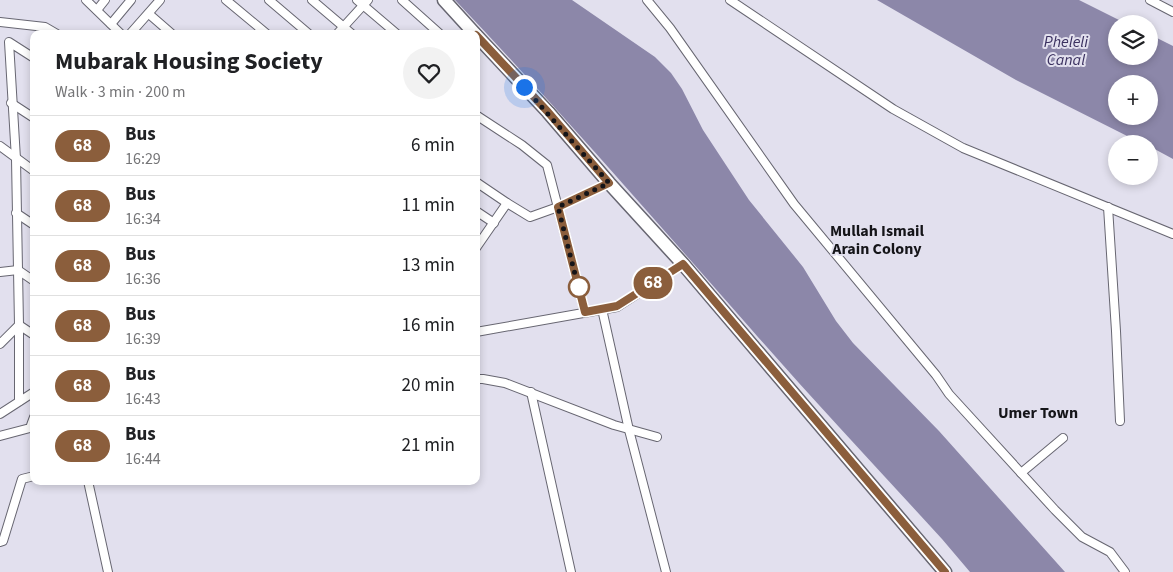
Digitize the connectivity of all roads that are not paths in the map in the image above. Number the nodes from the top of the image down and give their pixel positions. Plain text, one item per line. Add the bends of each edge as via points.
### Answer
1 (86, 0) edge
2 (105, 0) edge
3 (131, 0) edge
4 (160, 0) edge
5 (226, 0) edge
6 (269, 0) edge
7 (312, 0) edge
8 (402, 0) edge
9 (444, 0) edge
10 (647, 0) edge
11 (730, 0) edge
12 (1150, 0) edge
13 (363, 2) edge
14 (97, 10) junction
15 (1173, 12) edge
16 (149, 14) junction
17 (0, 22) edge
18 (111, 24) junction
19 (343, 27) junction
20 (50, 30) edge
21 (117, 30) edge
22 (134, 30) edge
23 (167, 30) edge
24 (262, 30) edge
25 (304, 30) edge
26 (340, 30) edge
27 (347, 30) edge
28 (393, 30) edge
29 (436, 30) edge
30 (472, 30) edge
31 (480, 38) edge
32 (30, 55) edge
33 (11, 102) junction
34 (30, 115) edge
35 (480, 118) edge
36 (0, 146) edge
37 (16, 159) junction
38 (30, 168) edge
39 (609, 183) junction
40 (480, 185) edge
41 (507, 203) junction
42 (558, 207) junction
43 (1108, 207) junction
44 (16, 213) junction
45 (480, 214) edge
46 (30, 222) edge
47 (494, 223) junction
48 (1173, 234) edge
49 (480, 238) edge
50 (683, 264) junction
51 (18, 270) junction
52 (0, 272) edge
53 (30, 278) edge
54 (602, 309) junction
55 (585, 312) junction
56 (19, 325) junction
57 (480, 331) edge
58 (30, 332) edge
59 (0, 344) edge
60 (480, 378) edge
61 (531, 392) junction
62 (30, 395) edge
63 (19, 402) junction
64 (0, 414) edge
65 (1120, 421) dead end
66 (30, 428) edge
67 (629, 430) junction
68 (0, 436) edge
69 (657, 437) dead end
70 (1063, 438) dead end
71 (1021, 474) junction
72 (30, 477) edge
73 (89, 485) edge
74 (0, 542) edge
75 (108, 572) edge
76 (571, 572) edge
77 (666, 572) edge
78 (945, 572) edge
79 (1126, 572) edge

1 - 14 street
2 - 14 street
3 - 18 street
4 - 16 street
5 - 24 street
6 - 25 street
7 - 19 street
8 - 29 street
9 - 30 main road
10 - 71 street via 794,204 949,394
11 - 43 street via 893,109 954,143
12 - 15 street
13 - 19 street
13 - 28 street
14 - 18 street
16 - 22 street
16 - 23 street
17 - 20 street
18 - 21 street
19 - 26 street
19 - 27 street
31 - 39 main road
32 - 33 street via 9,42
33 - 34 street
33 - 37 street
35 - 42 street via 547,165
36 - 37 street
37 - 38 street
37 - 44 street
39 - 42 street
39 - 50 main road
40 - 41 street
41 - 42 street via 530,217
41 - 47 street
42 - 55 street
43 - 48 street
43 - 65 street
44 - 46 street
44 - 51 street
45 - 47 street
47 - 49 street
50 - 54 street via 617,306
50 - 78 main road
51 - 52 street
51 - 53 street
51 - 56 street
54 - 55 street
54 - 67 street
55 - 57 street
56 - 58 street
56 - 59 street
56 - 63 street
60 - 61 street
61 - 67 street
61 - 76 street
62 - 63 street
63 - 64 street
66 - 68 street
67 - 69 street
67 - 77 street
70 - 71 street
71 - 79 street via 1082,537 1110,552
72 - 74 street via 22,479 3,541
73 - 75 street

